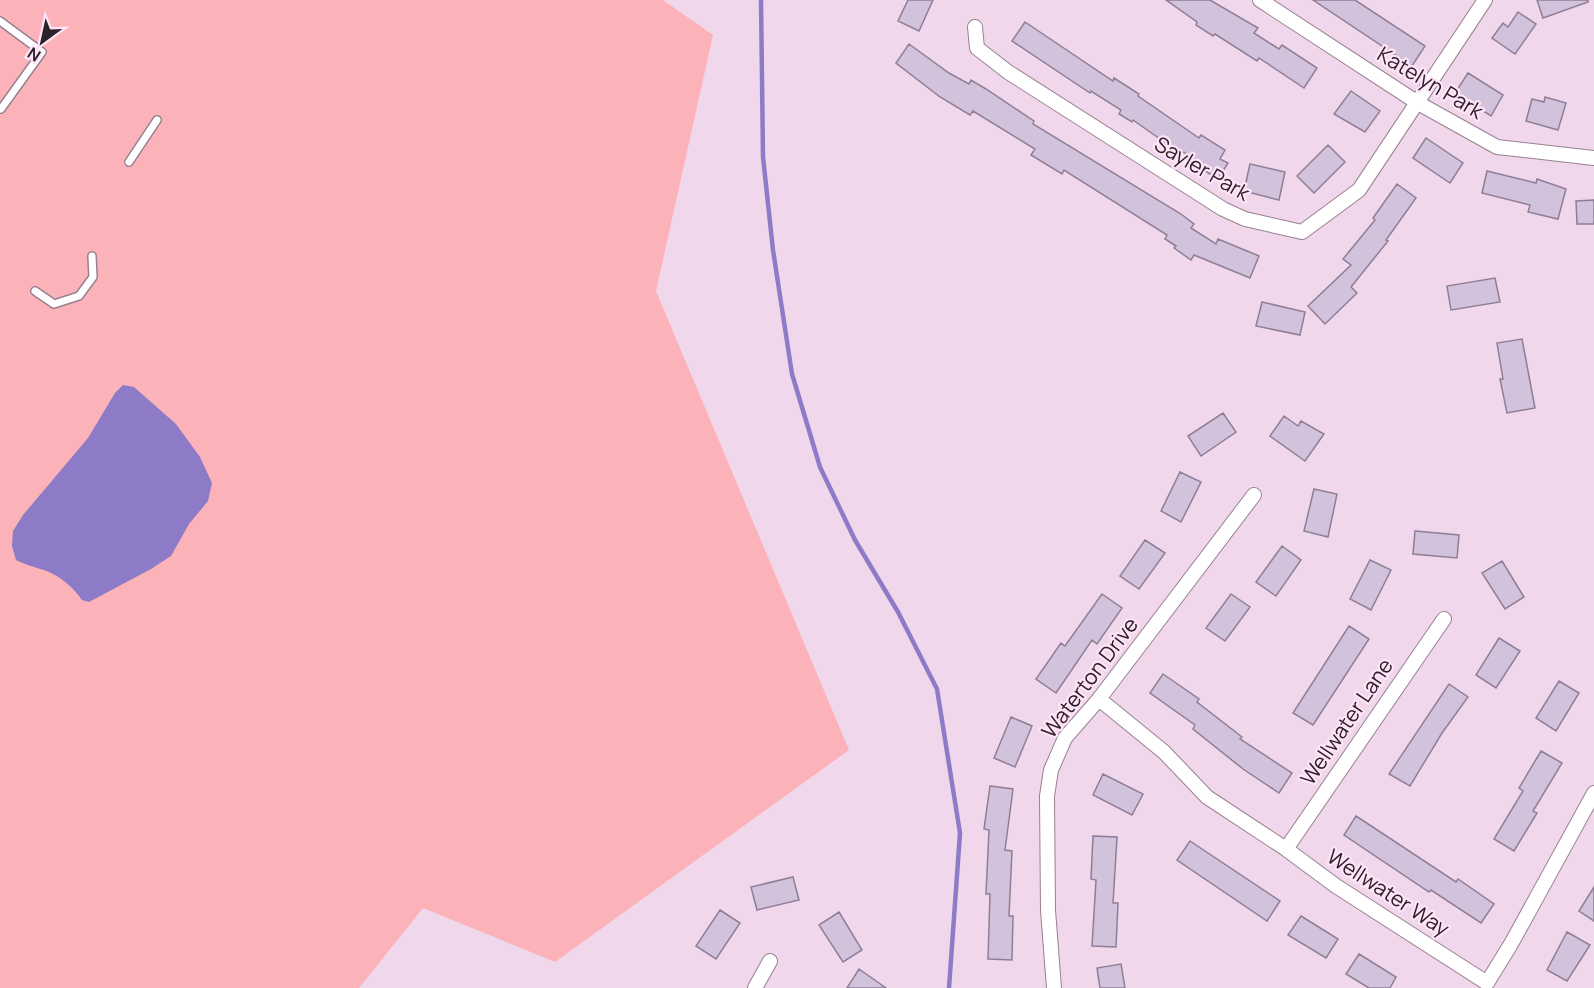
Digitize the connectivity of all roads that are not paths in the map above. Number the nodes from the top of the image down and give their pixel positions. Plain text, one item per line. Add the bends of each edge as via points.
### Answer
1 (1260, 0) edge
2 (1485, 0) edge
3 (0, 21) edge
4 (975, 27) dead end
5 (1418, 103) junction
6 (1, 109) edge
7 (157, 120) dead end
8 (1594, 158) edge
9 (129, 162) dead end
10 (92, 256) dead end
11 (35, 291) dead end
12 (1254, 495) dead end
13 (1444, 619) dead end
14 (1099, 699) junction
15 (1594, 793) edge
16 (1286, 849) junction
17 (770, 962) dead end
18 (755, 988) edge
19 (1054, 988) edge

1 - 5 street, Katelyn Park
2 - 5 street, Sayler Park
3 - 6 lane via 42,52
4 - 5 street, Sayler Park via 977,48 1008,72 1192,190 1245,219 1302,232 1359,190
5 - 8 street, Katelyn Park via 1497,147
7 - 9 lane
10 - 11 lane via 93,277 79,296 54,304
12 - 14 street, Waterton Drive
13 - 16 street, Wellwater Lane
14 - 16 street, Wellwater Way via 1164,752 1207,797
14 - 19 street, Waterton Drive via 1065,738 1048,787 1048,910
15 - 16 street, Wellwater Way via 1487,983 1336,886
17 - 18 street

